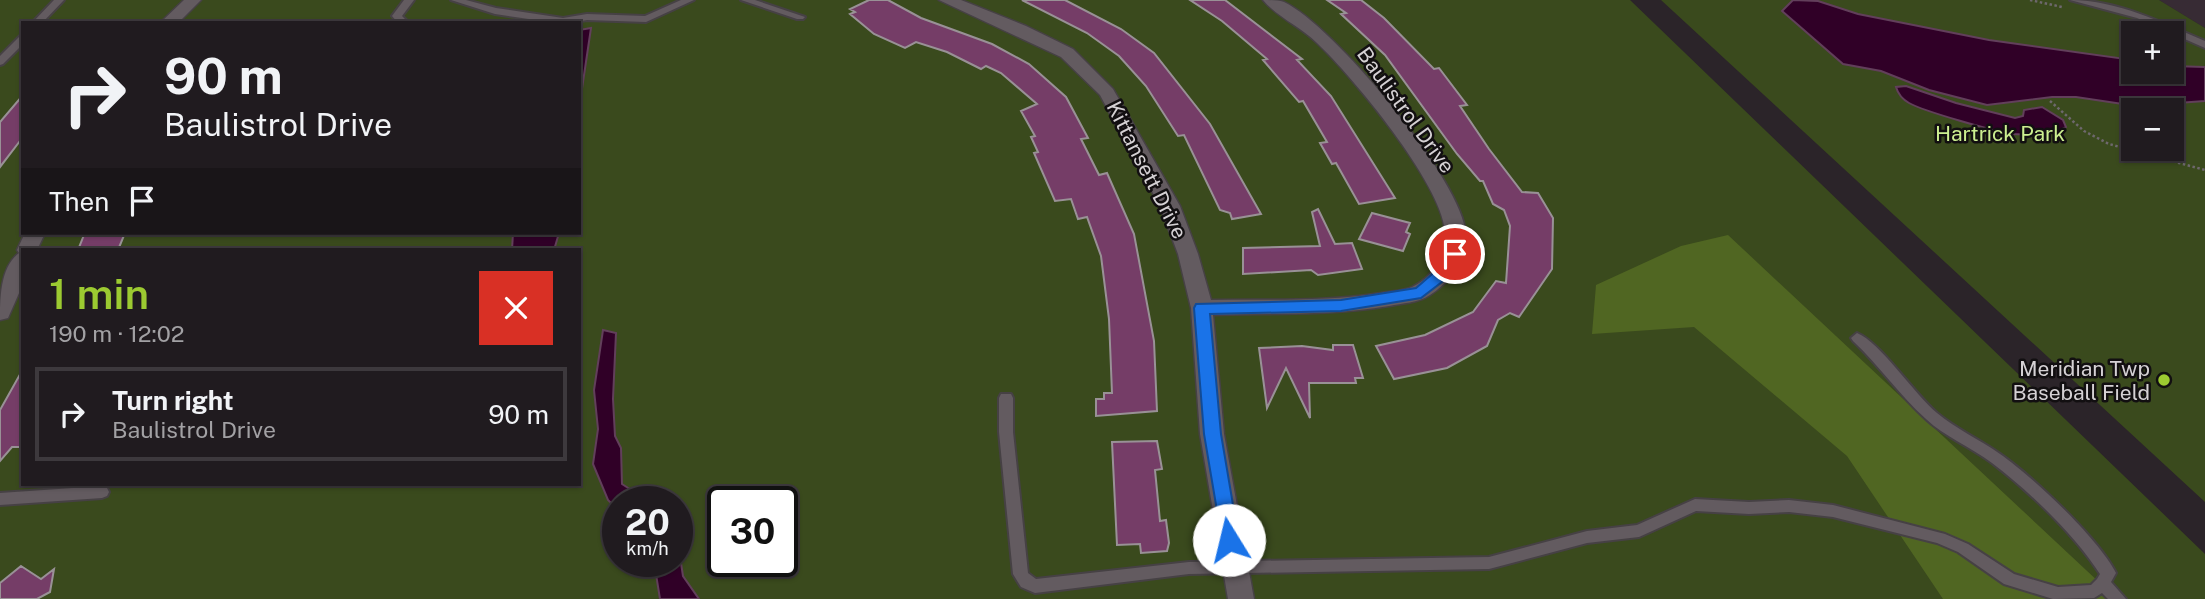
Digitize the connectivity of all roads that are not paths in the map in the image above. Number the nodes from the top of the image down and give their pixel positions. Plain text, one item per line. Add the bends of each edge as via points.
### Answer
1 (60, 0) edge
2 (193, 0) edge
3 (409, 0) edge
4 (456, 0) edge
5 (689, 0) edge
6 (746, 0) edge
7 (947, 0) edge
8 (1271, 0) edge
9 (2075, 0) edge
10 (800, 17) dead end
11 (39, 21) edge
12 (170, 21) edge
13 (402, 21) edge
14 (21, 40) edge
15 (2205, 45) edge
16 (0, 62) edge
17 (21, 264) edge
18 (1202, 308) junction
19 (0, 313) edge
20 (1857, 338) dead end
21 (1006, 398) dead end
22 (102, 492) dead end
23 (0, 499) edge
24 (1234, 567) junction
25 (2104, 583) junction
26 (2062, 596) edge
27 (1241, 599) edge
28 (2118, 599) edge

1 - 11 lane
2 - 12 street
3 - 13 lane via 397,16
4 - 5 lane via 562,21 646,19
6 - 10 lane
7 - 18 street, Kittansett Drive via 1067,53 1107,93 1170,206
8 - 18 street, Baulistrol Drive via 1322,38 1381,106 1445,203 1455,226 1455,254 1445,271 1421,292 1341,305
9 - 15 lane via 2140,16
14 - 16 lane
17 - 19 street
18 - 24 street, Kittansett Drive via 1212,434
20 - 25 lane via 1929,414 1998,460 2100,559 2108,573
21 - 24 lane via 1008,457 1021,575 1026,582 1047,586
22 - 23 lane
24 - 26 lane via 1489,563 1587,537 1639,531 1695,505 1789,506 1833,511 1940,538 2009,579
24 - 27 street, Kittansett Drive
25 - 26 lane via 2094,591
25 - 28 lane

